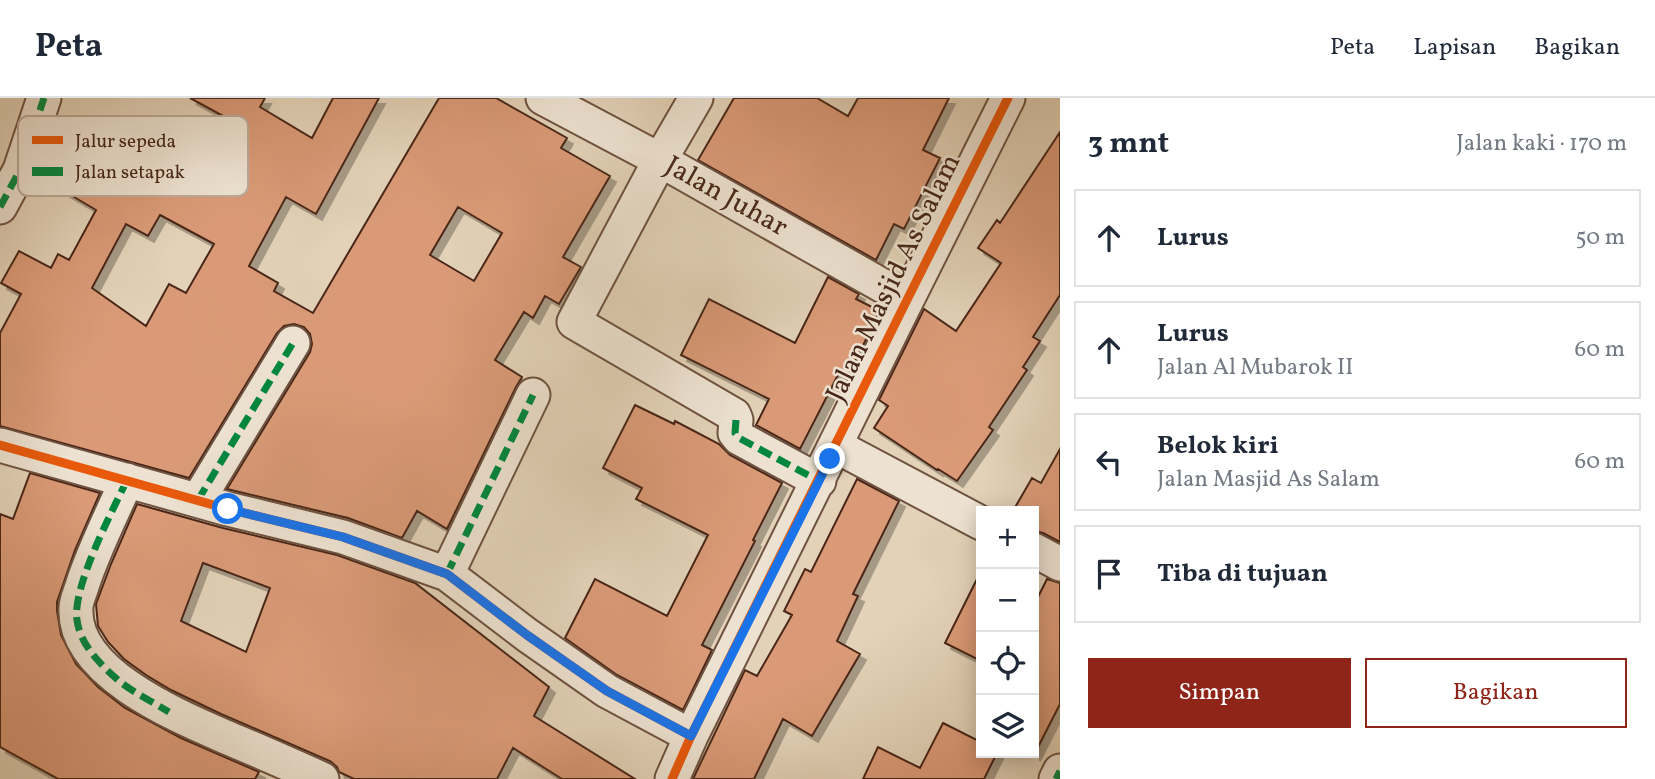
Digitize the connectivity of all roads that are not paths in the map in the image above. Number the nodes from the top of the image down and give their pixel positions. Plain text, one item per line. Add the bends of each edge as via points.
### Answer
1 (44, 98) edge
2 (543, 98) edge
3 (696, 98) edge
4 (1008, 98) edge
5 (38, 116) edge
6 (660, 160) junction
7 (18, 174) edge
8 (0, 207) edge
9 (908, 297) junction
10 (293, 343) dead end
11 (533, 395) dead end
12 (0, 445) edge
13 (836, 446) junction
14 (127, 480) junction
15 (819, 481) junction
16 (198, 500) junction
17 (976, 520) edge
18 (1039, 553) edge
19 (1060, 564) edge
20 (447, 574) junction
21 (691, 736) junction
22 (1060, 771) edge
23 (322, 779) edge
24 (672, 779) edge
25 (1056, 779) edge

1 - 5 street
2 - 6 street, Jalan Juhar
3 - 6 street
4 - 9 street, Jalan Masjid As Salam
6 - 9 street, Jalan Juhar
6 - 15 street via 574,322 734,415 739,438
7 - 8 street
9 - 13 street, Jalan Masjid As Salam
10 - 16 street
11 - 20 street
12 - 14 street
13 - 15 street, Jalan Masjid As Salam
13 - 17 street
14 - 16 street
14 - 23 street via 92,556 76,606 85,644 121,682 169,712
15 - 21 street, Jalan Masjid As Salam
16 - 20 street via 343,537
18 - 19 street
20 - 21 street via 607,691
21 - 24 street, Jalan Masjid As Salam
22 - 25 street

